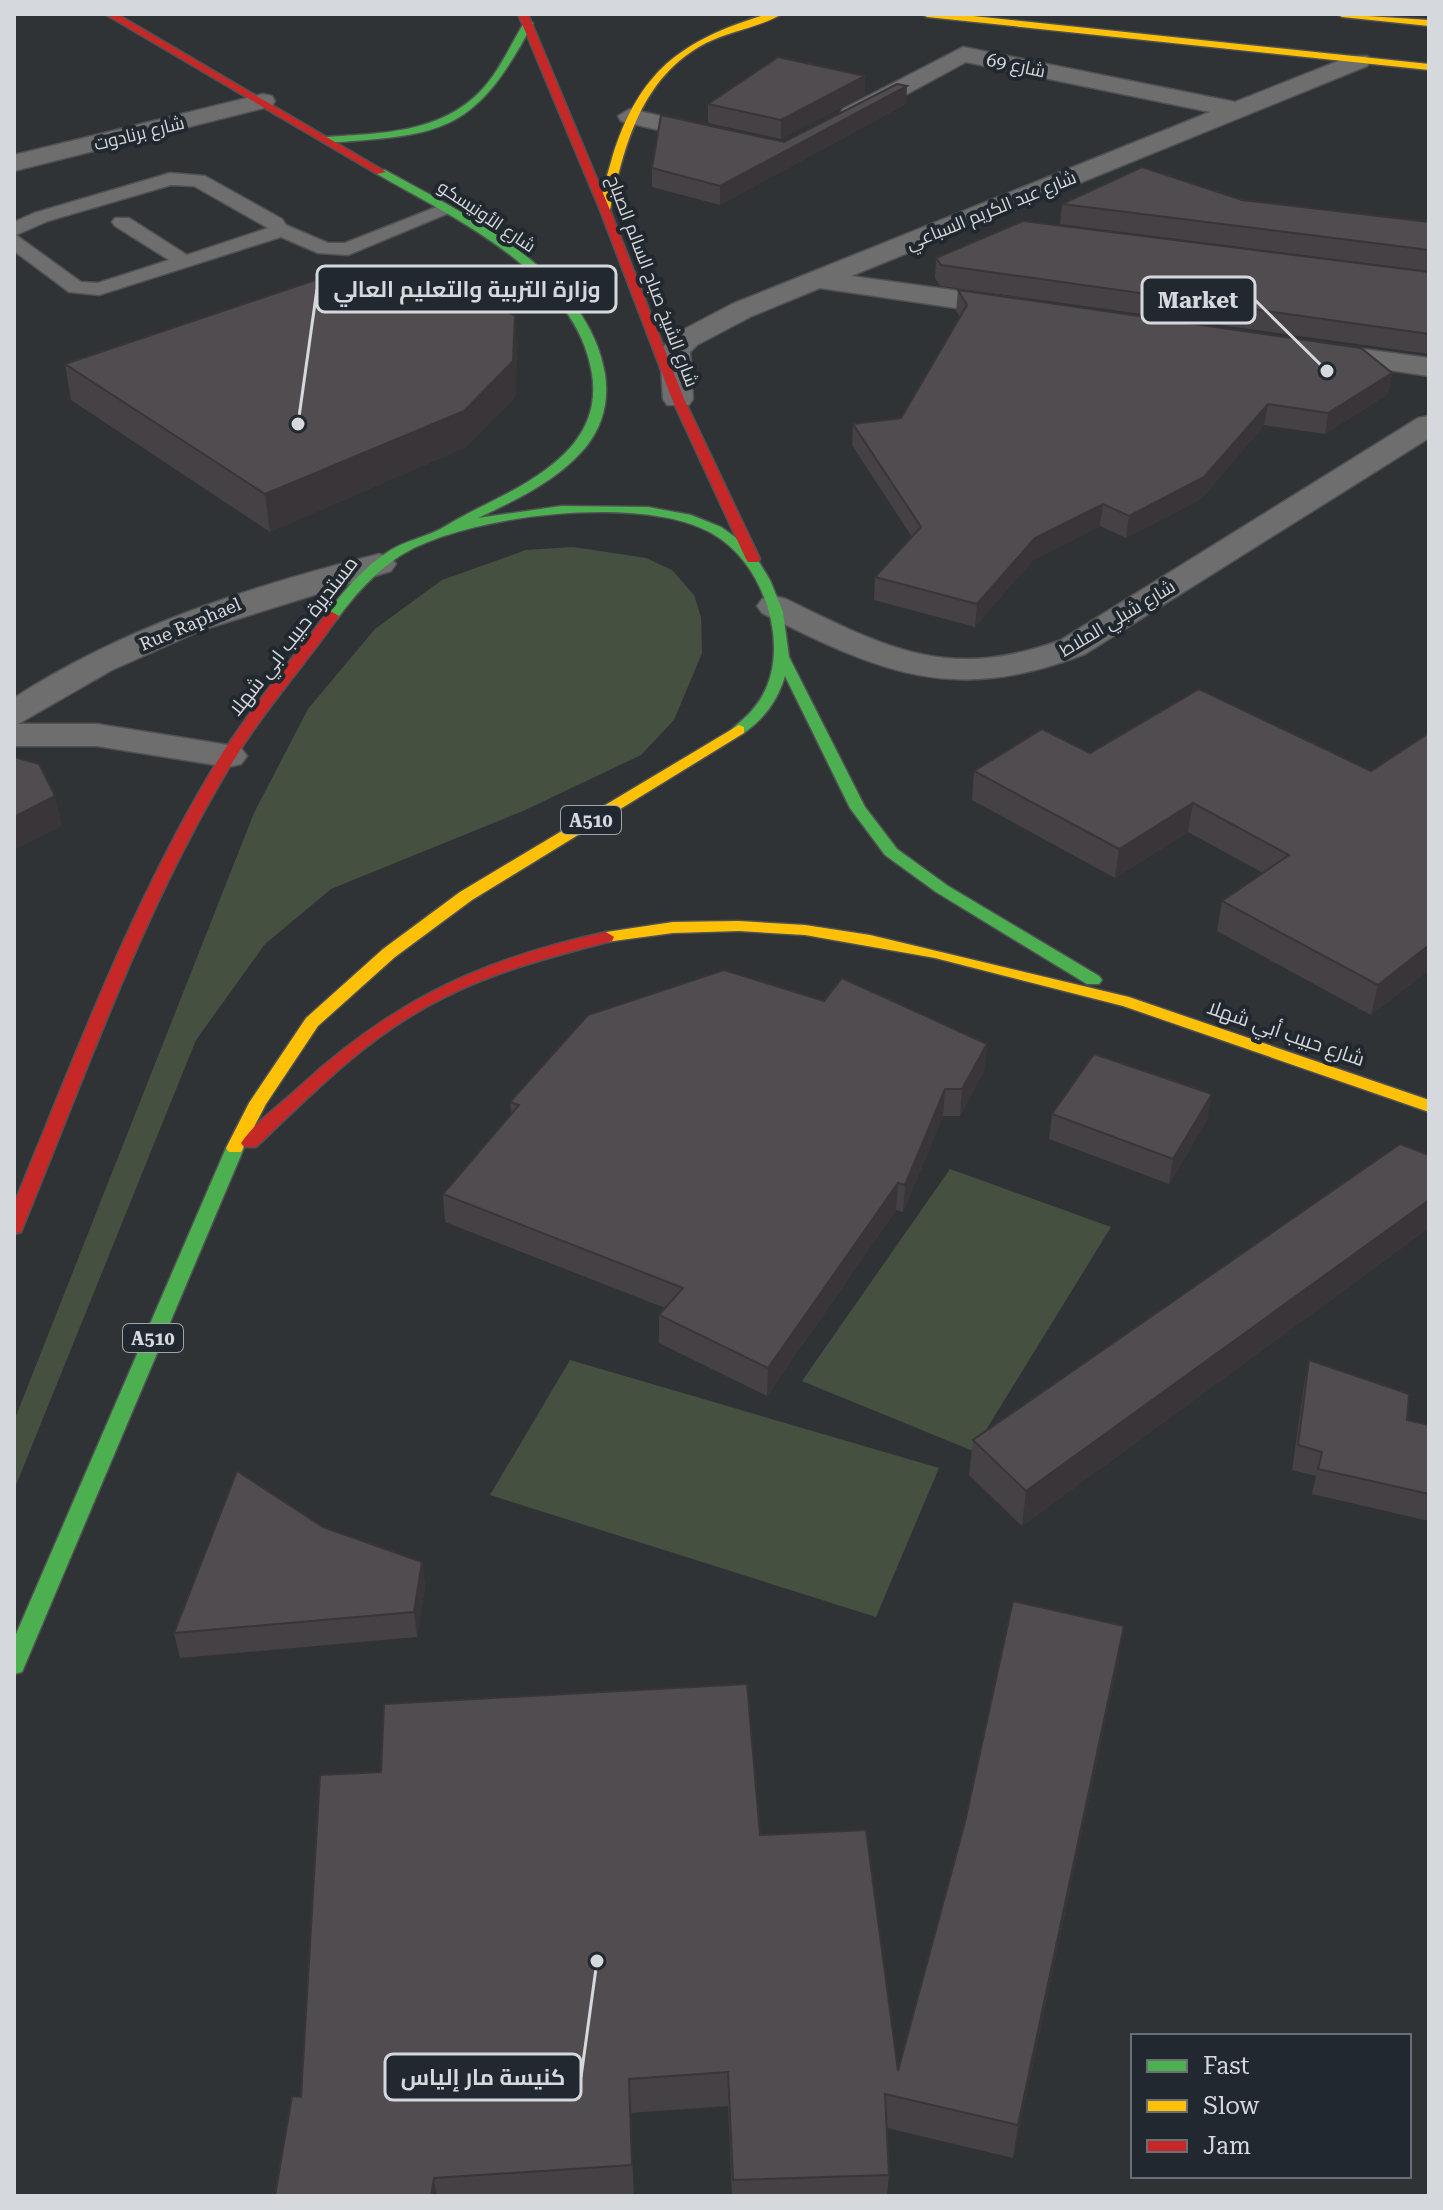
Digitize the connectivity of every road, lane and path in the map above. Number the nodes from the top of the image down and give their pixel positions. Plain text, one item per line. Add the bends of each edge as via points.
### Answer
1 (110, 14) edge
2 (777, 14) edge
3 (927, 14) edge
4 (1022, 14) edge
5 (526, 19) edge
6 (1339, 22) edge
7 (1429, 23) edge
8 (1429, 39) edge
9 (1429, 58) edge
10 (1359, 61) junction
11 (1429, 67) edge
12 (263, 101) junction
13 (1235, 110) junction
14 (630, 116) junction
15 (826, 128) edge
16 (326, 140) junction
17 (738, 140) edge
18 (14, 145) edge
19 (83, 147) junction
20 (14, 163) edge
21 (446, 210) junction
22 (605, 210) junction
23 (122, 222) dead end
24 (964, 222) junction
25 (1011, 228) edge
26 (279, 229) junction
27 (14, 230) edge
28 (14, 241) edge
29 (185, 262) junction
30 (817, 280) junction
31 (1037, 311) edge
32 (1288, 347) edge
33 (1429, 367) edge
34 (678, 399) junction
35 (1429, 425) edge
36 (450, 527) junction
37 (753, 559) junction
38 (379, 564) junction
39 (769, 590) junction
40 (784, 660) junction
41 (14, 714) edge
42 (14, 735) edge
43 (228, 756) junction
44 (1129, 1002) junction
45 (1429, 1106) edge
46 (227, 1163) junction
47 (14, 1227) edge
48 (14, 1665) edge

1 - 12 main road, شارع الأونيسكو
2 - 14 main road via 726,27 685,47 656,72
3 - 10 main road
4 - 9 main road
5 - 16 main road via 504,75 464,117 403,134
5 - 22 main road, شارع الشيخ صباح السالم الصباح
6 - 7 main road
6 - 8 main road
10 - 11 main road
10 - 13 street, شارع عبد الكريم السباعي
12 - 16 main road, شارع الأونيسكو
12 - 19 street, شارع برنادوت
13 - 15 street, شارع 69 via 963,54
13 - 24 street, شارع عبد الكريم السباعي
14 - 17 street
14 - 22 main road
16 - 21 main road, شارع الأونيسكو
18 - 19 street
19 - 20 street, شارع برنادوت
21 - 26 lane via 348,249 325,249
21 - 36 main road, شارع الأونيسكو via 566,301 594,345 601,389 587,438 569,457
22 - 34 main road, شارع الشيخ صباح السالم الصباح
23 - 29 lane
24 - 25 street
24 - 30 street, شارع عبد الكريم السباعي
26 - 27 lane via 187,178 41,217
26 - 29 lane
28 - 29 lane via 76,288 99,289
30 - 31 street
30 - 34 street, شارع عبد الكريم السباعي via 687,339 675,350
32 - 33 street
34 - 37 main road, شارع الشيخ صباح السالم الصباح
35 - 39 street, شارع شبلي الملاط via 1073,647 1026,663 935,668 875,655
36 - 37 main road, مستديرة حبيب ابي شهلا via 510,514 650,513 711,527
36 - 38 main road, مستديرة حبيب ابي شهلا
37 - 39 main road, مستديرة حبيب ابي شهلا
38 - 41 street, Rue Raphael via 223,609 76,676
38 - 43 main road, مستديرة حبيب ابي شهلا via 350,593
39 - 40 main road, مستديرة حبيب ابي شهلا
40 - 44 main road, مستديرة حبيب ابي شهلا via 858,808 891,852 942,889
40 - 46 main road, A510 via 771,694 752,722 466,896 389,953 312,1022 258,1103
42 - 43 street via 97,735
43 - 47 main road, مستديرة حبيب ابي شهلا via 129,953
44 - 45 main road, شارع حبيب أبي شهلا
44 - 46 main road via 862,936 744,925 614,933 512,958 399,1015 340,1060
46 - 48 main road, A510

